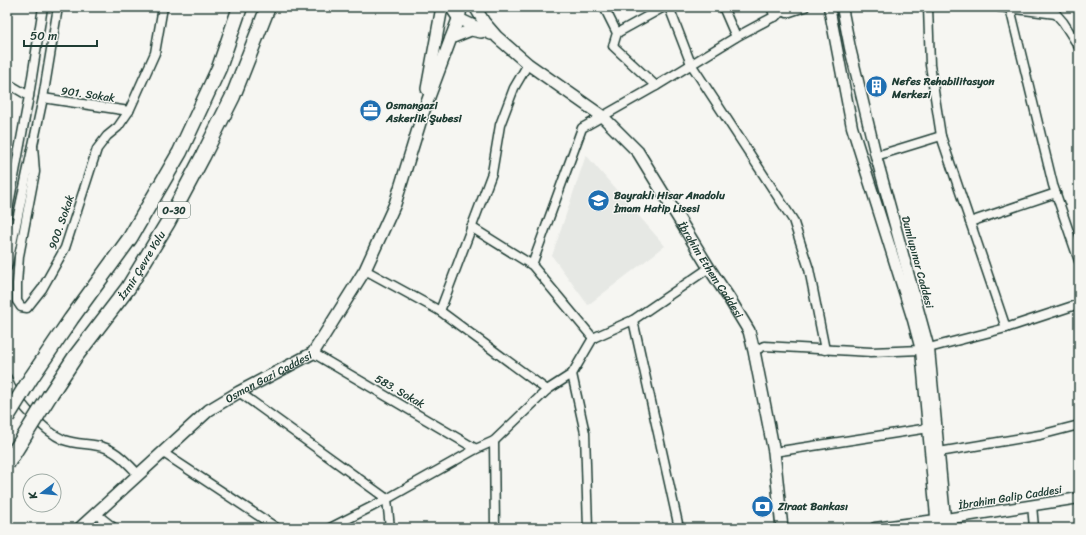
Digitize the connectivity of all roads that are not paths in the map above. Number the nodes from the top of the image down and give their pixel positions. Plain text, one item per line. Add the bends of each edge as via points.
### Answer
1 (43, 7) edge
2 (58, 7) edge
3 (163, 7) edge
4 (240, 7) edge
5 (268, 7) edge
6 (454, 7) edge
7 (604, 7) edge
8 (664, 7) edge
9 (669, 7) edge
10 (723, 7) edge
11 (771, 7) edge
12 (792, 7) edge
13 (805, 7) edge
14 (828, 7) edge
15 (842, 7) edge
16 (928, 7) edge
17 (999, 7) edge
18 (1010, 8) junction
19 (1056, 10) edge
20 (477, 11) edge
21 (775, 17) junction
22 (458, 19) junction
23 (617, 33) junction
24 (497, 37) junction
25 (736, 37) junction
26 (451, 38) junction
27 (1079, 47) edge
28 (528, 64) junction
29 (691, 64) junction
30 (7, 83) edge
31 (656, 86) junction
32 (30, 96) junction
33 (43, 98) junction
34 (129, 111) junction
35 (423, 113) junction
36 (602, 116) junction
37 (941, 136) junction
38 (33, 146) junction
39 (876, 156) junction
40 (1056, 193) junction
41 (9, 198) edge
42 (7, 215) edge
43 (970, 222) junction
44 (471, 227) junction
45 (1079, 261) edge
46 (532, 265) junction
47 (7, 267) edge
48 (709, 268) junction
49 (365, 270) junction
50 (1079, 304) edge
51 (440, 311) junction
52 (633, 320) junction
53 (1006, 328) junction
54 (593, 338) junction
55 (925, 349) junction
56 (825, 350) junction
57 (754, 351) junction
58 (313, 353) junction
59 (572, 374) junction
60 (7, 378) edge
61 (547, 390) junction
62 (239, 392) junction
63 (7, 417) edge
64 (1079, 425) edge
65 (929, 428) junction
66 (494, 441) junction
67 (476, 449) junction
68 (162, 452) junction
69 (774, 452) junction
70 (939, 452) junction
71 (7, 464) edge
72 (139, 475) junction
73 (387, 498) junction
74 (1079, 498) edge
75 (1032, 505) junction
76 (95, 513) junction
77 (941, 524) edge
78 (80, 528) edge
79 (114, 528) edge
80 (277, 528) edge
81 (330, 528) edge
82 (390, 528) edge
83 (495, 528) edge
84 (588, 528) edge
85 (679, 528) edge
86 (782, 528) edge
87 (875, 528) edge
88 (1034, 528) edge

1 - 32 street
2 - 33 street
3 - 34 street, 900. Sokak via 155,53
4 - 63 highway, O-30, bridge via 219,68 180,152 130,238 71,319
5 - 71 highway, İzmir Çevre Yolu / O-30, bridge via 233,96 168,222 128,288 75,357
6 - 20 main road, İbrahim Ethem Caddesi
6 - 22 main road, Osman Gazi Caddesi
6 - 35 main road, Osman Gazi Caddesi via 439,18
7 - 23 street
8 - 23 street
9 - 29 street
10 - 25 street
11 - 21 street
12 - 21 street
13 - 21 street
14 - 55 street, Dumlupınar Caddesi via 852,127 913,320
15 - 39 street, Dumlupınar Caddesi
16 - 37 street via 930,65
17 - 18 street
18 - 19 street
18 - 40 street
19 - 27 street
20 - 24 main road, İbrahim Ethem Caddesi
21 - 25 street
22 - 24 main road, İbrahim Ethem Caddesi
22 - 26 main road, Osman Gazi Caddesi
23 - 31 street via 613,46
24 - 26 main road, İbrahim Ethem Caddesi via 471,30
24 - 28 main road, İbrahim Ethem Caddesi
25 - 29 street
26 - 35 main road, Osman Gazi Caddesi
28 - 36 main road, İbrahim Ethem Caddesi
28 - 44 street via 514,88 500,125 492,174
29 - 31 street
29 - 56 street via 793,220 809,269
30 - 32 street
31 - 36 street
32 - 41 street
33 - 34 street, 901. Sokak
33 - 38 street
34 - 38 street, 900. Sokak via 97,149 65,248 42,289 27,308 21,307 17,301 17,284 19,256 35,172
35 - 49 main road, Osman Gazi Caddesi via 395,204
36 - 46 street via 582,128
36 - 48 main road, İbrahim Ethem Caddesi via 638,152
37 - 39 street
37 - 43 street
38 - 47 street
39 - 55 street, Dumlupınar Caddesi
40 - 43 street
40 - 45 street
41 - 42 street
43 - 53 street
44 - 46 street
44 - 51 street
46 - 54 street
48 - 52 street
48 - 57 main road, İbrahim Ethem Caddesi via 748,331
49 - 51 street
49 - 58 main road, Osman Gazi Caddesi
50 - 53 street
51 - 61 street
52 - 54 street
52 - 85 street
53 - 55 street
54 - 59 street
55 - 56 street via 872,352
55 - 65 street
55 - 70 street, Dumlupınar Caddesi
56 - 57 street via 764,346
57 - 69 main road, İbrahim Ethem Caddesi
58 - 62 main road, Osman Gazi Caddesi
58 - 67 street, 583. Sokak
59 - 61 street
59 - 84 street via 585,433
60 - 72 street via 13,392 50,432 65,440 105,448 116,453
61 - 66 street
62 - 68 main road, Osman Gazi Caddesi via 209,410
62 - 73 street
64 - 70 street via 1040,435
65 - 69 street
65 - 77 street
66 - 67 street
66 - 83 street
67 - 73 street
68 - 72 main road, Osman Gazi Caddesi
68 - 80 street
69 - 86 main road, İbrahim Ethem Caddesi
70 - 77 street, Dumlupınar Caddesi
72 - 76 main road, Osman Gazi Caddesi
73 - 81 street
73 - 82 street
74 - 75 street, İbrahim Galip Caddesi
75 - 77 street, İbrahim Galip Caddesi
75 - 88 street
76 - 78 main road, Osman Gazi Caddesi
76 - 79 street
77 - 87 street, İbrahim Galip Caddesi

